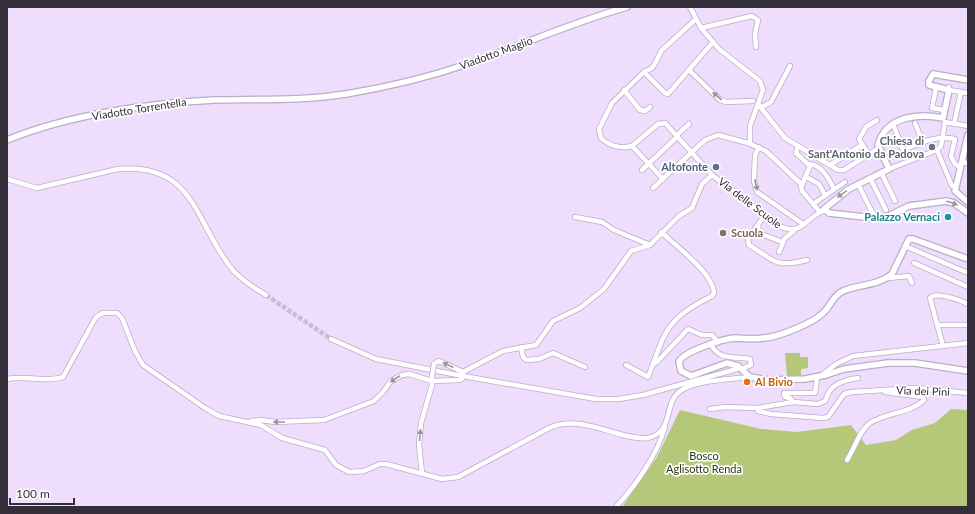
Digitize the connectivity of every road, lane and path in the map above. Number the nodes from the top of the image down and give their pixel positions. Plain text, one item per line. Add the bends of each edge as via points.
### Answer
1 (627, 7) edge
2 (690, 7) edge
3 (696, 19) junction
4 (702, 28) junction
5 (714, 42) junction
6 (756, 47) dead end
7 (790, 66) dead end
8 (689, 70) junction
9 (644, 72) junction
10 (968, 80) edge
11 (936, 88) junction
12 (949, 89) junction
13 (624, 90) junction
14 (961, 92) junction
15 (967, 94) dead end
16 (274, 100) joint
17 (758, 103) junction
18 (650, 107) dead end
19 (944, 110) junction
20 (877, 120) dead end
21 (944, 120) junction
22 (915, 123) dead end
23 (689, 124) dead end
24 (893, 124) junction
25 (954, 124) junction
26 (968, 126) edge
27 (678, 136) junction
28 (943, 136) junction
29 (968, 137) edge
30 (7, 140) edge
31 (923, 143) junction
32 (750, 144) junction
33 (862, 145) junction
34 (632, 146) junction
35 (798, 146) junction
36 (759, 147) junction
37 (879, 148) junction
38 (937, 150) junction
39 (692, 152) junction
40 (869, 155) junction
41 (962, 161) junction
42 (649, 164) junction
43 (809, 164) junction
44 (968, 164) edge
45 (830, 165) junction
46 (960, 167) junction
47 (889, 169) junction
48 (642, 170) dead end
49 (881, 172) junction
50 (712, 175) junction
51 (806, 177) junction
52 (7, 178) edge
53 (870, 178) junction
54 (663, 179) junction
55 (845, 182) dead end
56 (802, 184) junction
57 (858, 184) junction
58 (653, 188) dead end
59 (834, 189) junction
60 (955, 189) junction
61 (825, 195) junction
62 (895, 201) dead end
63 (968, 202) edge
64 (813, 204) junction
65 (886, 210) dead end
66 (822, 211) junction
67 (968, 213) edge
68 (873, 214) dead end
69 (575, 216) dead end
70 (764, 216) junction
71 (803, 224) junction
72 (758, 225) junction
73 (794, 231) junction
74 (661, 232) junction
75 (782, 242) junction
76 (906, 244) junction
77 (650, 245) junction
78 (779, 252) dead end
79 (968, 259) edge
80 (806, 260) dead end
81 (914, 263) dead end
82 (968, 273) edge
83 (888, 278) junction
84 (912, 283) dead end
85 (968, 286) edge
86 (266, 295) tunnel mouth
87 (968, 304) edge
88 (938, 325) junction
89 (968, 325) edge
90 (331, 339) tunnel mouth
91 (718, 342) junction
92 (968, 343) edge
93 (711, 344) junction
94 (943, 346) junction
95 (521, 347) junction
96 (654, 364) junction
97 (626, 365) dead end
98 (585, 367) dead end
99 (744, 368) dead end
100 (737, 369) dead end
101 (968, 371) edge
102 (463, 374) junction
103 (750, 377) junction
104 (819, 377) junction
105 (432, 378) junction
106 (858, 378) dead end
107 (7, 379) edge
108 (877, 390) junction
109 (968, 393) edge
110 (793, 402) junction
111 (758, 408) junction
112 (710, 409) dead end
113 (250, 422) junction
114 (666, 424) junction
115 (847, 460) dead end
116 (422, 474) junction
117 (616, 507) edge

1 - 16 main road, Viadotto Maglio via 574,23 434,75 362,91 317,98
2 - 3 street
3 - 4 street
3 - 9 street via 661,52 652,68
4 - 5 street
4 - 6 street via 756,17
5 - 8 street
5 - 17 street via 719,49 760,81 763,90
7 - 17 street via 771,102
8 - 9 street via 666,94
17 -> 8 street via 720,100
9 - 13 street
10 - 11 main road via 932,75 929,84
11 - 12 main road
11 - 19 street via 932,108
12 - 14 street
12 - 19 main road
13 - 18 street via 640,110 645,111
13 - 34 street via 608,108 599,132 601,138 610,144 622,148
14 - 15 street
14 - 25 street
16 - 30 main road, Viadotto Torrentella via 216,100 157,105 86,117
17 - 32 street via 750,126
17 - 35 street via 785,138
19 - 21 main road
20 - 33 street via 866,127 860,136
21 - 24 main road via 917,115
21 - 25 street
21 - 28 street
22 - 31 street
23 - 27 street
24 - 31 street via 903,150
24 - 37 main road via 884,131 879,140
25 - 26 street
27 - 34 street, Via delle Scuole via 667,124 658,124
27 - 39 street, Via delle Scuole
27 - 42 street
28 - 31 street
28 - 38 street via 943,143
28 - 46 street via 955,139 951,156
29 - 41 main road
32 - 36 street
32 - 39 street via 718,136 705,140
33 - 40 street
33 - 45 street
34 - 42 street
35 - 43 street via 796,153
35 - 45 street
36 - 56 street
36 -> 71 street via 754,155 754,182 757,192
37 - 40 street
37 - 47 main road
38 - 47 street
38 - 60 street
39 - 50 street, Via delle Scuole
39 - 54 street
40 - 45 street via 842,170
41 - 44 street
41 - 46 main road
42 - 48 street
42 - 54 street
43 - 51 street
43 - 59 street via 823,172
46 - 60 main road
47 - 49 main road
49 - 53 main road
49 - 62 street
50 - 70 street, Via delle Scuole
50 - 74 street via 702,184 692,208
51 - 56 street
51 - 61 street via 818,184
52 - 86 street via 37,188 118,169 131,168 163,175 180,186 189,197 228,265 244,281
53 - 57 main road
53 - 65 street
54 - 58 street
55 - 59 street
56 - 64 street via 803,193
57 -> 66 main road
57 - 68 street
59 - 61 street
60 - 63 main road
61 - 64 street
64 - 66 street
66 -> 67 main road via 882,219 909,206 946,201
66 - 71 street
69 - 77 street via 602,222 614,230
70 - 72 street
70 - 73 street, Via delle Scuole
71 - 73 street
72 - 75 street via 759,233
72 - 80 street via 747,240 749,245 781,264
73 - 75 street
74 - 77 street
74 - 96 street via 697,265 714,292 712,296 696,303 675,319 663,337
75 - 78 street
76 - 79 main road via 913,239
76 - 82 street
76 - 83 main road
77 - 95 street via 631,251 604,289 580,308 553,321 538,343
81 - 85 street
83 - 84 street via 909,276
83 - 91 main road via 837,294 818,318 779,334 765,338 734,338
87 - 88 street via 958,299 932,296 930,298
88 - 89 street
88 - 94 street
90 - 102 street via 376,359
91 - 93 main road
91 - 96 street via 712,335 702,335 688,329
92 - 94 street
93 - 99 street via 713,350 720,355 750,359 751,365
93 - 103 main road via 683,356 679,362 681,371 691,376 727,363 733,364
94 - 104 street via 853,356 836,364
95 - 98 street via 526,360 556,354
95 - 102 street via 503,351
96 - 97 street via 648,377
100 - 102 street via 643,396 608,400 577,397
101 - 104 main road via 915,363 888,363 844,369
102 - 105 street via 460,380
102 -> 105 street, bridge via 439,361 434,364
103 - 104 main road via 769,380
103 - 114 street via 710,381 680,391 673,400
104 - 110 street via 815,393 784,393 783,395
105 -> 113 street via 402,375 391,381 374,401 324,420
116 -> 105 street via 420,423
106 - 110 street via 832,388 823,403
107 - 113 street via 63,377 96,317 103,313 117,313 122,318 142,365 220,416
108 - 109 street, Via dei Pini via 916,388
108 - 111 street, Via dei Pini via 844,394 828,417 823,418 771,414
108 - 115 street, Via dei Pini via 923,397 924,400 869,424
110 - 111 street
111 - 112 street
113 - 116 street via 261,425 282,438 325,450 336,465 349,472 364,471 386,464
114 - 116 street via 656,434 642,438 575,423 562,423 505,450 458,477 442,479
114 - 117 street via 661,440 626,496

